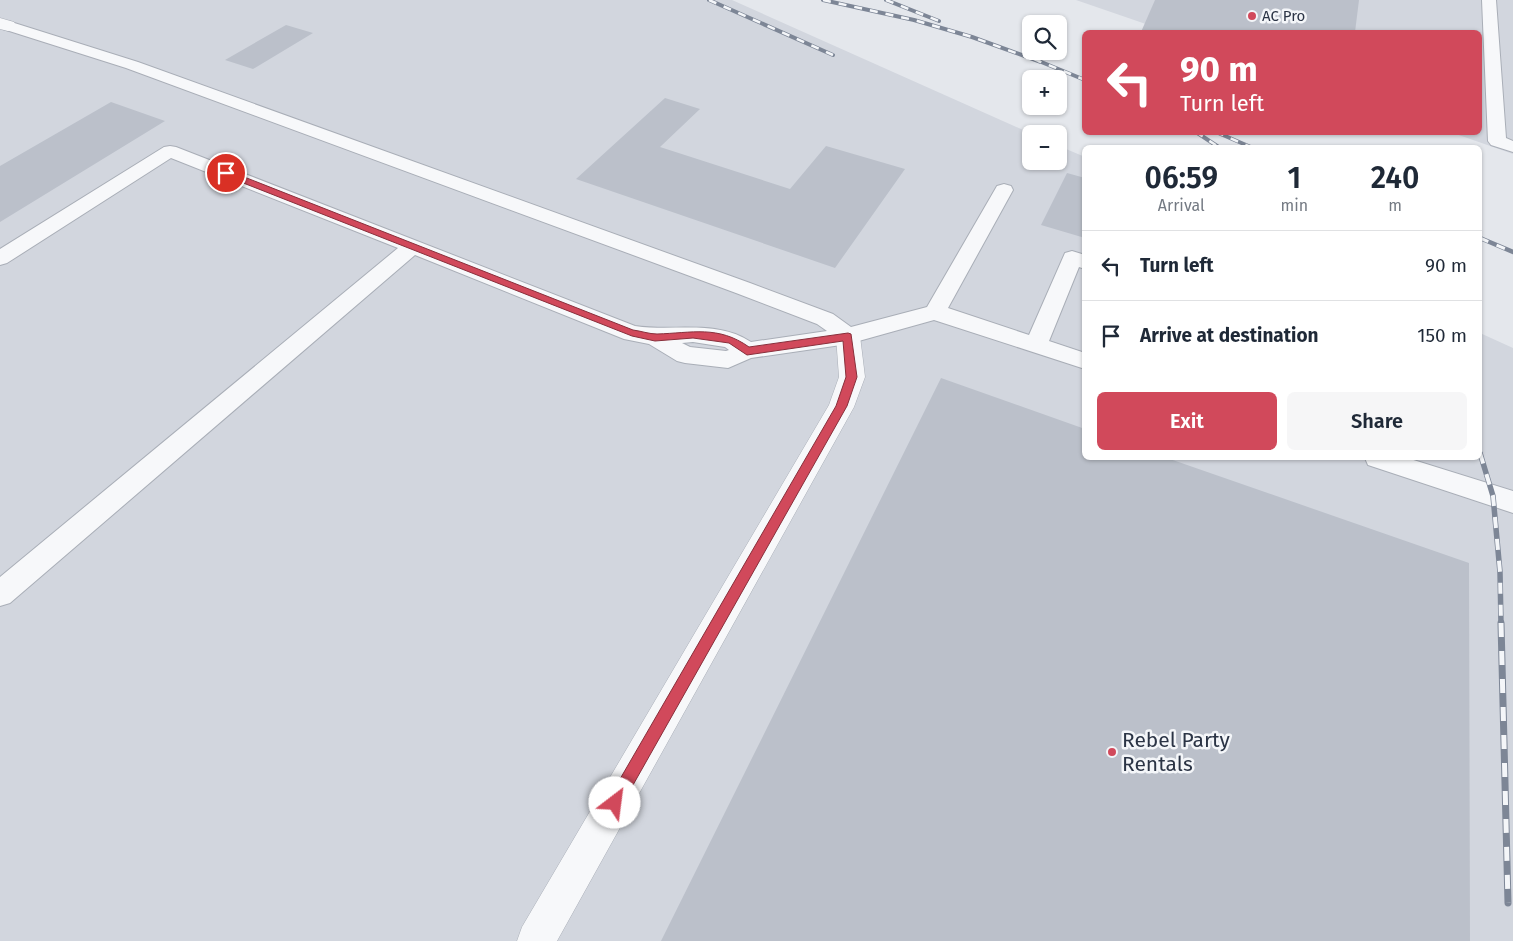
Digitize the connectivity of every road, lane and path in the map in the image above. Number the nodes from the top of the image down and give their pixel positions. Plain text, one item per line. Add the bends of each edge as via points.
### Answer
1 (1489, 0) edge
2 (4, 25) edge
3 (1513, 147) edge
4 (1004, 190) dead end
5 (412, 248) junction
6 (0, 258) edge
7 (1082, 261) edge
8 (935, 312) junction
9 (848, 336) junction
10 (1036, 345) junction
11 (1082, 360) edge
12 (1383, 460) edge
13 (1513, 502) edge
14 (0, 594) edge
15 (536, 941) edge

1 - 3 lane via 1497,141
2 - 9 lane via 132,65 760,294 825,319
4 - 8 lane
5 - 6 lane via 170,151
5 - 9 lane via 632,333 655,337 693,334 722,338 747,351
5 - 14 lane
7 - 10 lane via 1072,258
8 - 9 lane
8 - 10 lane
9 - 15 street via 852,377 841,406
10 - 11 lane
12 - 13 lane

